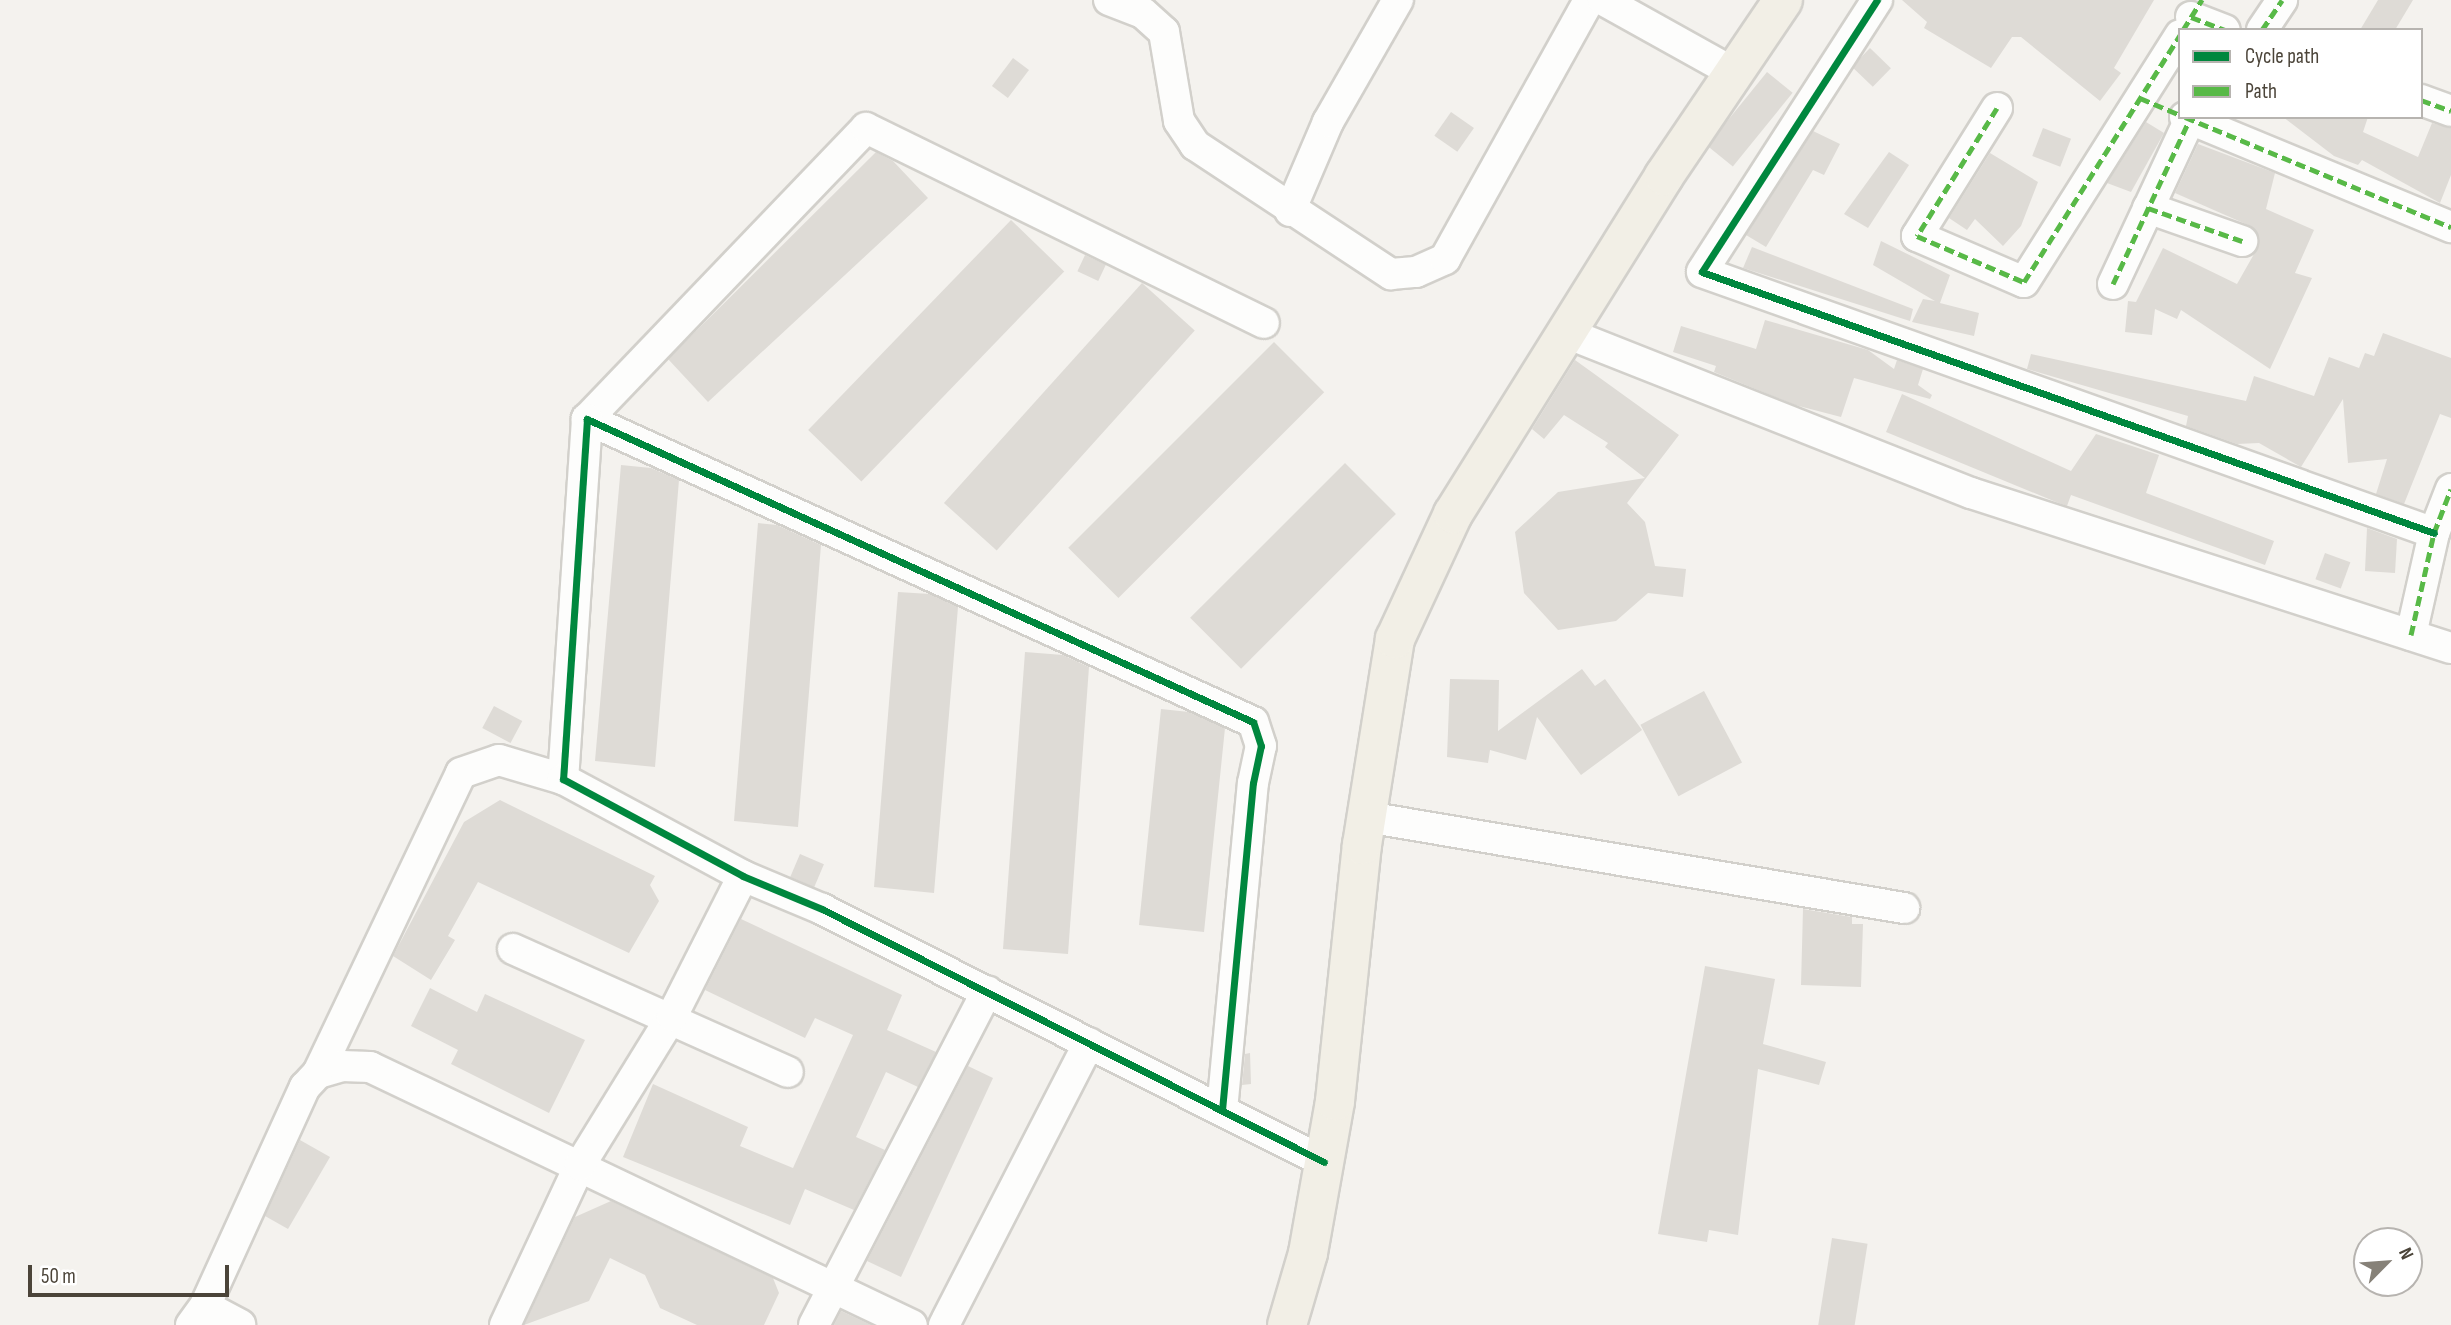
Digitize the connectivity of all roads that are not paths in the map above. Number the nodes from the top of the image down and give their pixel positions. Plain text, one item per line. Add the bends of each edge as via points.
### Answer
1 (1109, 0) edge
2 (1398, 0) edge
3 (1589, 0) edge
4 (1603, 0) edge
5 (1783, 0) edge
6 (1877, 0) edge
7 (2283, 0) edge
8 (2189, 21) edge
9 (2217, 28) edge
10 (2263, 28) edge
11 (2178, 38) edge
12 (1734, 73) junction
13 (2140, 98) junction
14 (2423, 101) edge
15 (1997, 108) dead end
16 (2451, 111) edge
17 (2178, 114) edge
18 (2184, 119) edge
19 (2190, 119) edge
20 (2148, 208) junction
21 (1290, 211) junction
22 (2451, 227) edge
23 (2242, 241) dead end
24 (2113, 284) dead end
25 (1264, 323) dead end
26 (1564, 332) junction
27 (587, 419) junction
28 (2451, 489) edge
29 (2434, 533) junction
30 (2411, 635) junction
31 (2451, 648) edge
32 (563, 779) junction
33 (1367, 817) junction
34 (743, 876) junction
35 (1904, 908) dead end
36 (513, 949) dead end
37 (986, 991) junction
38 (672, 1016) junction
39 (1089, 1043) junction
40 (788, 1072) dead end
41 (318, 1073) junction
42 (1222, 1110) junction
43 (1324, 1161) junction
44 (580, 1165) junction
45 (833, 1288) junction
46 (198, 1316) edge
47 (240, 1325) edge
48 (505, 1325) edge
49 (814, 1325) edge
50 (912, 1325) edge
51 (944, 1325) edge
52 (1287, 1325) edge

1 - 21 street via 1143,13 1164,32 1179,121 1195,145
2 - 21 street via 1328,122
3 - 21 street via 1445,258 1416,272 1391,274
4 - 12 street
5 - 12 main road
6 - 29 street via 1702,272
7 - 10 street
8 - 9 street
11 - 13 street
12 - 26 main road
13 - 15 street via 2024,282 1917,236
13 - 17 street
14 - 16 street
18 - 20 street
19 - 22 street
20 - 23 street
20 - 24 street
25 - 27 street via 866,128
26 - 30 street via 1971,493
26 - 33 main road via 1453,514 1395,639
27 - 32 street
27 - 42 street via 1253,722 1261,746
28 - 29 street
29 - 30 street
30 - 31 street
32 - 34 street
32 - 41 street via 499,760 461,773
33 - 35 street
33 - 43 main road
34 - 37 street
34 - 38 street
36 - 38 street
37 - 39 street
37 - 45 street
38 - 40 street
38 - 44 street
39 - 42 street
39 - 51 street
41 - 44 street via 342,1066 370,1066
41 - 46 street via 305,1087
42 - 43 street
43 - 52 main road via 1308,1253
44 - 45 street
44 - 48 street
45 - 49 street
45 - 50 street
46 - 47 street

